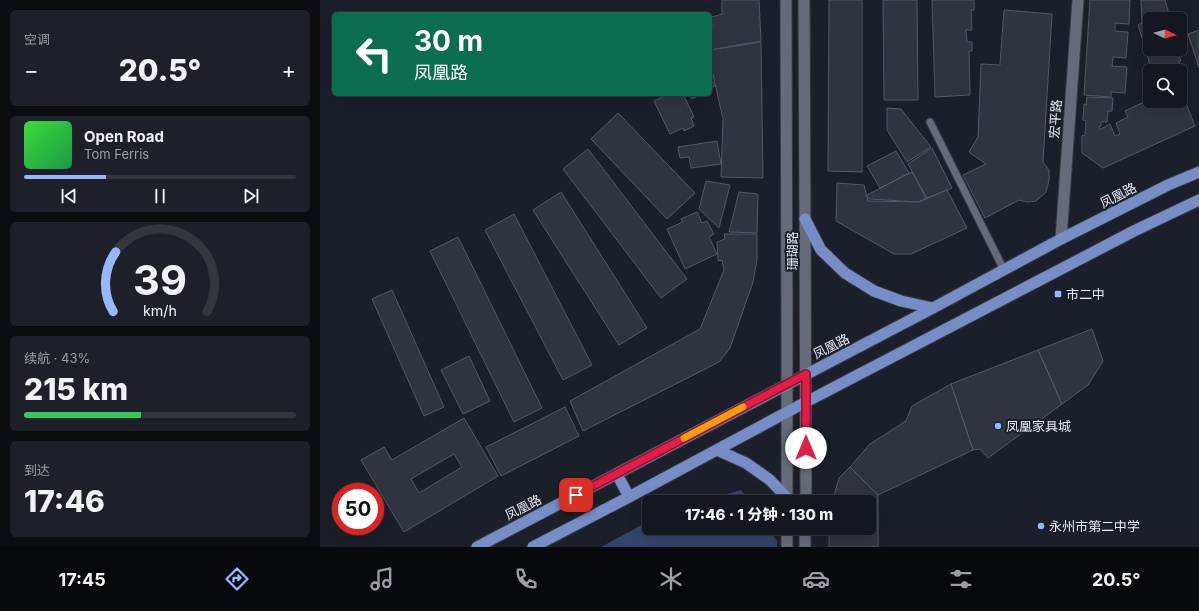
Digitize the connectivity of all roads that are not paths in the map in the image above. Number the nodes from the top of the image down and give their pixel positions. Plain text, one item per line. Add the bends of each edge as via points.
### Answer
1 (786, 0) edge
2 (804, 0) edge
3 (1078, 0) edge
4 (930, 122) dead end
5 (1199, 172) edge
6 (1199, 200) edge
7 (806, 219) junction
8 (1061, 239) junction
9 (1004, 270) junction
10 (933, 308) junction
11 (806, 374) junction
12 (787, 384) junction
13 (806, 402) junction
14 (787, 412) junction
15 (717, 450) junction
16 (617, 474) junction
17 (783, 495) edge
18 (787, 495) edge
19 (806, 495) edge
20 (629, 497) junction
21 (787, 535) edge
22 (805, 535) edge
23 (477, 547) edge
24 (533, 547) edge
25 (787, 547) edge
26 (805, 547) edge

1 - 12 main road, 珊瑚路
2 - 7 main road, 珊瑚路
3 - 8 main road, 宏平路
4 - 9 lane
5 - 8 main road, 凤凰路
6 - 13 main road via 1134,231
7 - 10 main road via 821,250 845,273 874,291 901,301
7 - 11 main road, 珊瑚路
8 - 9 main road, 凤凰路
9 - 10 main road, 凤凰路
10 - 11 main road, 凤凰路
11 - 12 main road, 凤凰路
11 - 13 main road, 珊瑚路
12 - 14 main road, 珊瑚路
12 - 16 main road, 凤凰路
13 - 14 main road
13 - 19 main road, 珊瑚路
14 - 15 main road
14 - 18 main road, 珊瑚路
15 - 17 main road via 746,463 770,480
15 - 20 main road
16 - 20 main road
16 - 23 main road, 凤凰路
20 - 24 main road
21 - 25 main road
22 - 26 main road

